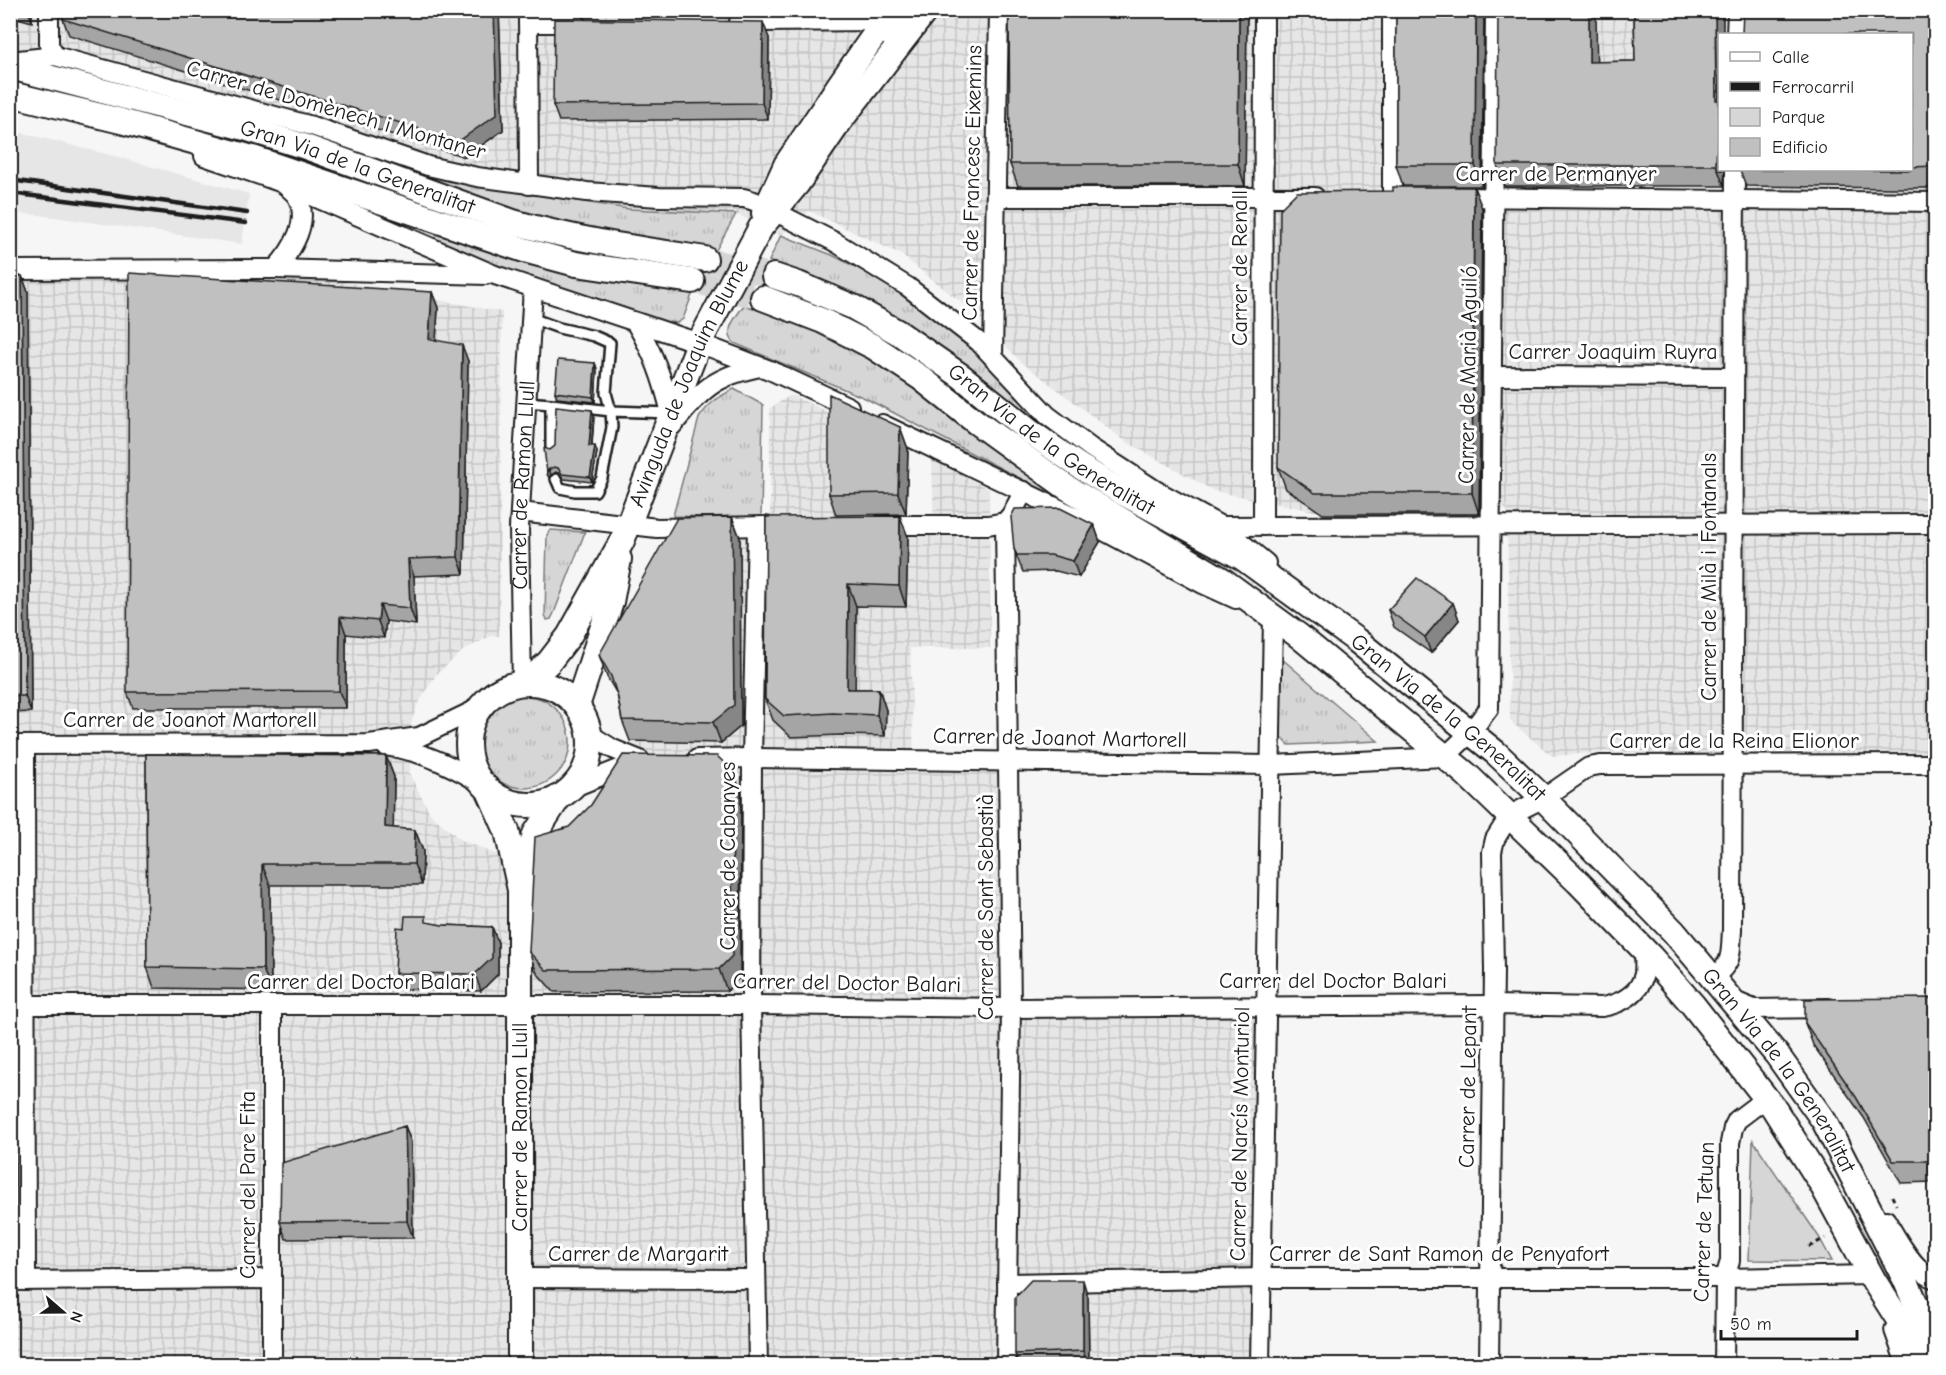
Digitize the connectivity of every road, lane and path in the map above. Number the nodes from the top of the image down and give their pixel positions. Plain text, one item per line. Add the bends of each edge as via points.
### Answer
1 (49, 10) edge
2 (909, 10) edge
3 (926, 10) edge
4 (999, 10) edge
5 (1264, 10) edge
6 (1392, 10) edge
7 (1495, 10) edge
8 (1737, 10) edge
9 (856, 16) edge
10 (888, 16) edge
11 (528, 17) edge
12 (725, 22) edge
13 (598, 23) edge
14 (1736, 33) edge
15 (55, 56) junction
16 (10, 62) edge
17 (10, 67) edge
18 (864, 91) junction
19 (10, 94) edge
20 (41, 101) junction
21 (1735, 171) edge
22 (284, 184) junction
23 (529, 185) junction
24 (996, 197) junction
25 (1264, 197) junction
26 (1334, 197) edge
27 (1369, 197) edge
28 (1392, 197) junction
29 (1415, 197) edge
30 (1437, 197) edge
31 (1493, 197) junction
32 (1734, 200) junction
33 (1935, 202) edge
34 (768, 215) junction
35 (705, 259) tunnel mouth
36 (275, 269) junction
37 (10, 270) edge
38 (495, 275) junction
39 (774, 276) tunnel mouth
40 (693, 281) tunnel mouth
41 (533, 288) junction
42 (764, 298) tunnel mouth
43 (531, 318) junction
44 (635, 322) junction
45 (699, 343) junction
46 (993, 357) junction
47 (761, 367) junction
48 (1492, 376) junction
49 (1733, 377) junction
50 (526, 402) junction
51 (550, 404) junction
52 (611, 411) junction
53 (671, 413) junction
54 (661, 439) junction
55 (551, 449) edge
56 (556, 479) dead end
57 (1024, 491) junction
58 (520, 512) junction
59 (997, 523) junction
60 (1935, 524) edge
61 (860, 525) edge
62 (1490, 525) junction
63 (1733, 525) junction
64 (778, 526) edge
65 (1221, 526) junction
66 (1263, 526) junction
67 (757, 527) junction
68 (625, 532) junction
69 (1299, 600) junction
70 (1265, 611) junction
71 (525, 682) junction
72 (577, 706) junction
73 (479, 708) junction
74 (1470, 733) junction
75 (589, 734) junction
76 (369, 744) junction
77 (18, 745) edge
78 (1445, 757) junction
79 (753, 758) junction
80 (663, 759) edge
81 (685, 759) edge
82 (640, 760) junction
83 (1009, 761) junction
84 (1732, 764) junction
85 (1935, 764) edge
86 (1271, 765) junction
87 (483, 787) junction
88 (567, 792) junction
89 (1544, 798) junction
90 (1510, 815) junction
91 (520, 890) junction
92 (1644, 950) junction
93 (1713, 978) junction
94 (1731, 1000) junction
95 (18, 1005) edge
96 (752, 1005) junction
97 (1266, 1005) junction
98 (1493, 1005) junction
99 (272, 1006) junction
100 (519, 1006) junction
101 (1011, 1008) junction
102 (1844, 1008) edge
103 (1766, 1098) junction
104 (1824, 1121) junction
105 (1825, 1238) dead end
106 (1809, 1247) dead end
107 (520, 1278) junction
108 (1262, 1278) junction
109 (1725, 1278) junction
110 (1872, 1278) junction
111 (272, 1279) junction
112 (756, 1279) junction
113 (1490, 1279) junction
114 (1935, 1280) edge
115 (18, 1281) edge
116 (1007, 1283) junction
117 (1935, 1352) edge
118 (272, 1365) edge
119 (520, 1365) edge
120 (758, 1365) edge
121 (1006, 1365) edge
122 (1260, 1365) edge
123 (1489, 1365) edge
124 (1724, 1365) edge
125 (1906, 1365) edge
126 (1921, 1365) edge

1 - 15 street via 49,45
2 - 18 street, Avinguda de Joaquim Blume via 881,53
3 - 18 street, Avinguda de Joaquim Blume
4 - 24 street, Carrer de Francesc Eixemins
5 - 25 street, Carrer de Renall
6 - 28 street
7 - 31 street, Carrer de Marià Aguiló
8 - 14 street
9 - 10 street
9 - 12 street
10 - 34 street, Avinguda de Joaquim Blume via 786,165
11 - 13 street
11 - 23 street
15 - 16 street, Carrer de Domènech i Montaner
15 - 23 street, Carrer de Domènech i Montaner via 312,126 428,166
17 - 35 street, Gran Via de la Generalitat via 248,129 513,222 593,241
18 - 34 street, Avinguda de Joaquim Blume
19 - 20 street, Gran Via de la Generalitat
20 - 22 street
20 - 40 street, Gran Via de la Generalitat via 256,159 524,250 576,264
21 - 32 street, Carrer de Milà i Fontanals
22 - 36 street via 296,196 302,220 294,245
22 - 38 street
23 - 34 street, Carrer de Domènech i Montaner via 659,197 744,198
24 - 25 street
24 - 46 street, Carrer de Francesc Eixemins
25 - 26 street
25 - 66 street, Carrer de Renall
27 - 28 street
28 - 29 street
30 - 31 street, Carrer de Permanyer
31 - 32 street, Carrer de Permanyer
31 - 48 street, Carrer de Marià Aguiló
32 - 33 street, Carrer de Permanyer
32 - 49 street, Carrer de Milà i Fontanals
34 - 45 street, Avinguda de Joaquim Blume
34 - 46 street, Carrer de Domènech i Montaner via 835,242 908,286
36 - 37 street
36 - 38 street
38 - 41 street
39 - 69 street, Gran Via de la Generalitat via 853,307 899,333 1070,460 1243,558
41 - 43 street, Carrer de Ramon Llull
41 - 44 street
42 - 70 street, Gran Via de la Generalitat via 823,321 891,357 1066,486 1183,555
43 - 50 street, Carrer de Ramon Llull
43 - 52 lane via 610,343 606,393
44 - 45 street
44 - 53 street via 661,373
45 - 47 street
45 - 53 street, Avinguda de Joaquim Blume
46 - 65 street, Carrer de Domènech i Montaner via 1047,414 1092,448 1157,491
47 - 54 street via 722,377 703,390
47 - 57 street
48 - 49 street, Carrer Joaquim Ruyra
48 - 62 street, Carrer de Marià Aguiló
49 - 63 street, Carrer de Milà i Fontanals
50 - 51 lane
50 - 58 street, Carrer de Ramon Llull
51 - 52 lane
51 - 55 lane
52 - 53 lane
52 - 56 lane via 608,451 595,491 560,488
53 - 54 street, Avinguda de Joaquim Blume
54 - 68 street, Avinguda de Joaquim Blume
57 - 59 street via 1011,515
57 - 70 street via 1203,584
58 - 68 street
58 - 71 street, Carrer de Ramon Llull
59 - 61 street
59 - 83 street, Carrer de Sant Sebastià
60 - 63 street
62 - 63 street
62 - 66 street
62 - 74 street, Carrer de Marià Aguiló via 1489,708
63 - 84 street, Carrer de Milà i Fontanals
64 - 67 street
65 - 66 street
65 - 69 street, Carrer de Domènech i Montaner via 1266,562
67 - 68 street
67 - 79 street, Carrer de Cabanyes
68 - 71 street via 569,636 549,662
68 - 72 street via 611,603
69 - 74 street, Gran Via de la Generalitat via 1356,640
70 - 78 street, Gran Via de la Generalitat
70 - 86 street, Carrer de Narcís Monturiol
71 - 72 street via 557,690
71 - 73 street via 497,692
72 - 75 street
73 - 76 street, Carrer de Joanot Martorell via 419,737
73 - 87 street via 468,742 471,764
74 - 78 street
74 - 89 street, Gran Via de la Generalitat
75 - 82 street
75 - 88 street via 585,765
76 - 77 street, Carrer de Joanot Martorell
76 - 87 street, Carrer de Joanot Martorell via 421,755 456,769
77 - 95 street
78 - 86 street, Carrer de Joanot Martorell
78 - 90 street, Gran Via de la Generalitat
79 - 81 street, Carrer de Joanot Martorell
79 - 83 street, Carrer de Joanot Martorell
79 - 96 street, Carrer de Cabanyes
80 - 82 street
82 - 88 street
83 - 86 street, Carrer de Joanot Martorell
83 - 101 street, Carrer de Sant Sebastià
84 - 85 street, Carrer de la Reina Elionor
84 - 89 street, Carrer de la Reina Elionor via 1600,765 1589,767
84 - 93 street, Carrer de Milà i Fontanals via 1730,958
86 - 97 street, Carrer de Narcís Monturiol
87 - 88 street via 500,798 533,806
87 - 91 street via 507,831
88 - 91 street via 535,834
89 - 90 street, Carrer de la Reina Elionor
89 - 93 street, Gran Via de la Generalitat via 1674,932
90 - 92 street, Gran Via de la Generalitat
90 - 98 street, Carrer de Lepant via 1492,852
91 - 100 street, Carrer de Ramon Llull
92 - 98 street, Carrer del Doctor Balari via 1644,974 1639,986 1618,1004
92 - 103 street, Gran Via de la Generalitat
93 - 94 street, Gran Via de la Generalitat
94 - 102 street via 1754,1010
94 - 104 street, Gran Via de la Generalitat
95 - 99 street, Carrer del Doctor Balari
95 - 115 street
96 - 100 street, Carrer del Doctor Balari
96 - 101 street, Carrer del Doctor Balari
96 - 112 street, Carrer de Cabanyes
97 - 98 street, Carrer del Doctor Balari
97 - 101 street, Carrer del Doctor Balari
97 - 108 street, Carrer de Narcís Monturiol
98 - 113 street, Carrer de Lepant
99 - 100 street, Carrer del Doctor Balari
99 - 111 street, Carrer del Pare Fita
100 - 107 street, Carrer de Ramon Llull
101 - 116 street, Carrer de Sant Sebastià
103 - 109 street, Carrer de Tetuan via 1744,1113 1733,1128 1730,1261
103 - 110 street, Gran Via de la Generalitat via 1821,1183
104 - 114 street via 1912,1261
104 - 117 street, Gran Via de la Generalitat via 1905,1280
105 - 106 path
107 - 112 street, Carrer de Margarit
107 - 119 street, Carrer de Ramon Llull
108 - 113 street, Carrer de Sant Ramon de Penyafort
108 - 116 street, Carrer de Sant Ramon de Penyafort
108 - 122 street, Carrer de Narcís Monturiol
109 - 110 street, Carrer de Sant Ramon de Penyafort
109 - 113 street, Carrer de Sant Ramon de Penyafort
109 - 124 street, Carrer de Tetuan
110 - 125 street
110 - 126 street, Gran Via de la Generalitat via 1902,1325
111 - 115 street
111 - 118 street, Carrer del Pare Fita
112 - 120 street, Carrer de Cabanyes
113 - 123 street, Carrer de Lepant
116 - 121 street, Carrer de Sant Sebastià

